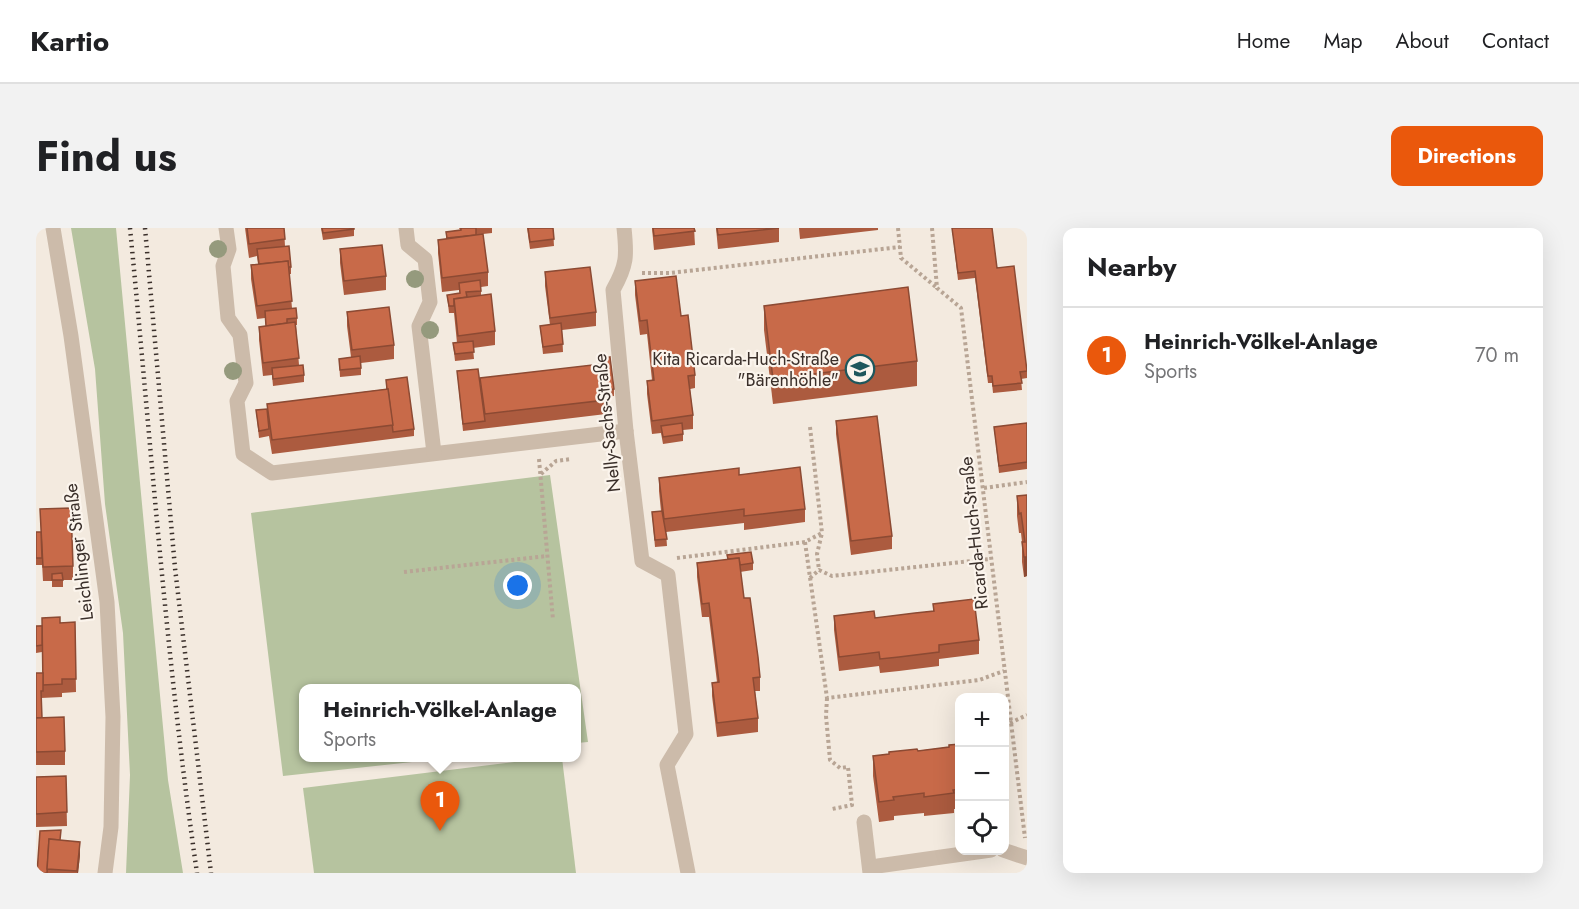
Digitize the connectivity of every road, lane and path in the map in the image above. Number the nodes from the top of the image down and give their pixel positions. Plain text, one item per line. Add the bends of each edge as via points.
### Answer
1 (53, 228) edge
2 (226, 228) edge
3 (406, 228) edge
4 (624, 228) edge
5 (898, 228) edge
6 (932, 228) edge
7 (900, 247) junction
8 (624, 270) junction
9 (937, 288) junction
10 (810, 427) dead end
11 (626, 431) junction
12 (538, 441) junction
13 (434, 453) junction
14 (576, 459) dead end
15 (541, 474) junction
16 (1027, 482) edge
17 (984, 488) junction
18 (822, 533) junction
19 (805, 542) junction
20 (547, 556) junction
21 (990, 559) junction
22 (654, 567) junction
23 (819, 570) junction
24 (404, 572) dead end
25 (810, 578) junction
26 (553, 620) dead end
27 (1004, 671) junction
28 (827, 698) junction
29 (1027, 715) edge
30 (1010, 723) junction
31 (832, 809) dead end
32 (864, 822) dead end
33 (1027, 845) edge
34 (1009, 852) edge
35 (956, 855) edge
36 (1027, 858) edge
37 (105, 873) edge
38 (688, 873) edge
39 (871, 873) edge

1 - 37 street, Leichlinger Straße via 106,602 113,717 111,827
2 - 13 street via 229,249 223,266 228,318 240,335 246,383 237,401 243,454 272,473
3 - 13 street via 408,245 425,259 430,302 419,326
4 - 8 street, Nelly-Sachs-Straße
5 - 7 path
6 - 9 path
7 - 8 path via 670,273
7 - 9 path, Ricarda-Huch-Straße via 902,258
8 - 11 street, Nelly-Sachs-Straße via 613,290
9 - 17 path, Ricarda-Huch-Straße via 961,308
10 - 18 path
11 - 12 street
11 - 22 street, Nelly-Sachs-Straße via 642,561
12 - 13 street
12 - 15 path
14 - 15 path via 556,461
15 - 20 path
16 - 17 path
17 - 21 path, Ricarda-Huch-Straße
18 - 19 path
18 - 23 path via 817,554
19 - 22 path via 668,559
19 - 25 path
20 - 24 path
20 - 26 path
21 - 23 path via 832,576
21 - 27 path, Ricarda-Huch-Straße
22 - 38 street, Nelly-Sachs-Straße via 668,575 686,734 667,765
23 - 25 path
25 - 28 path
27 - 28 path via 979,680
27 - 30 path, Ricarda-Huch-Straße
28 - 31 path via 830,760 840,768 848,767 852,805
29 - 30 path
30 - 33 path, Ricarda-Huch-Straße
32 - 39 street
34 - 36 street
35 - 39 street via 878,866

